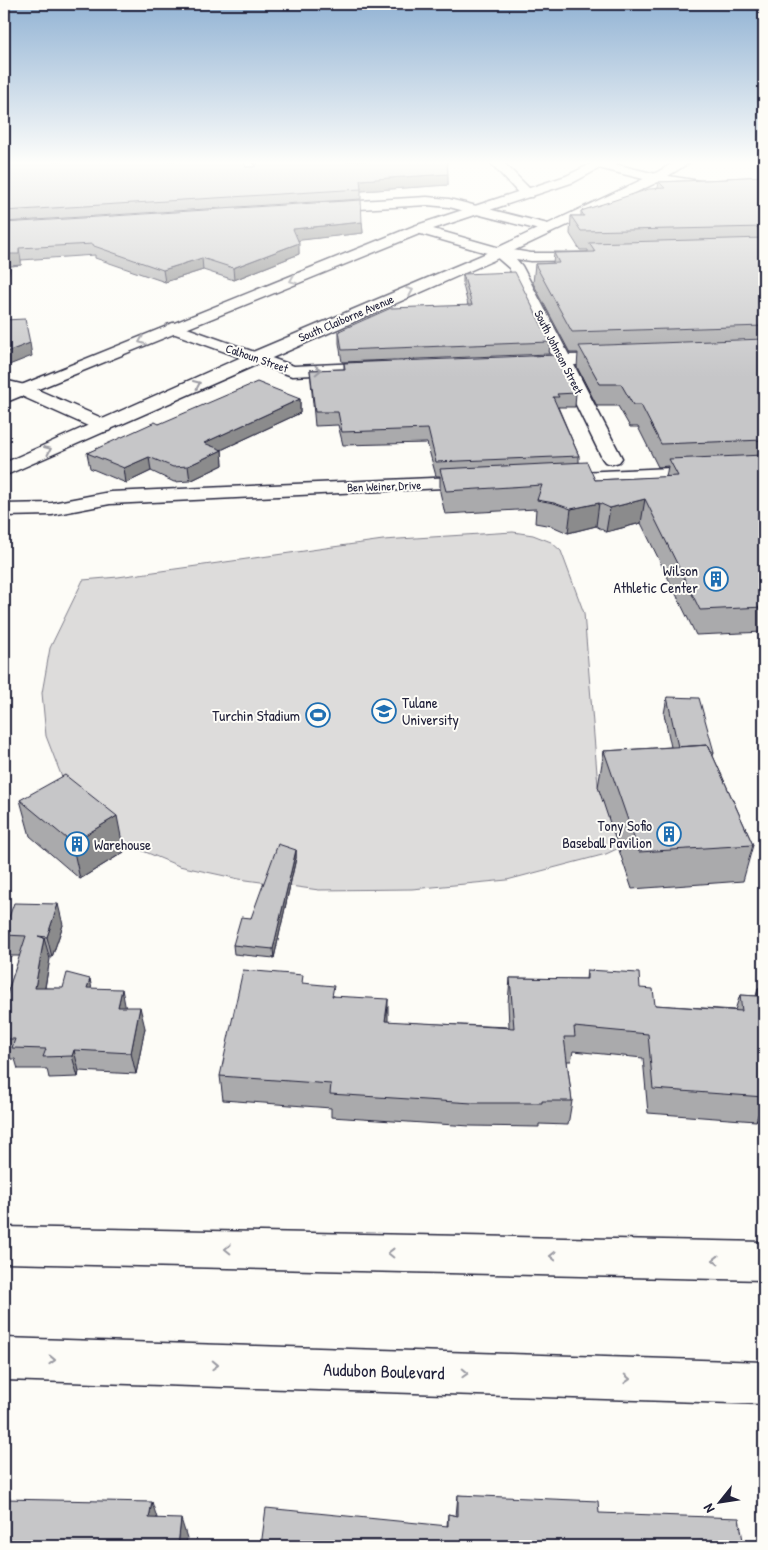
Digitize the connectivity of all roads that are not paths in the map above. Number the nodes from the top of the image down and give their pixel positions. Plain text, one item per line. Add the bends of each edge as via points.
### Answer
1 (411, 233) edge
2 (431, 233) edge
3 (537, 233) edge
4 (500, 252) junction
5 (606, 255) edge
6 (174, 328) junction
7 (254, 358) junction
8 (631, 358) edge
9 (564, 361) junction
10 (506, 363) edge
11 (399, 367) edge
12 (4, 385) edge
13 (23, 390) junction
14 (4, 398) edge
15 (104, 426) junction
16 (612, 458) dead end
17 (4, 470) edge
18 (764, 470) edge
19 (536, 480) edge
20 (496, 482) edge
21 (4, 510) edge
22 (4, 1245) edge
23 (764, 1261) edge
24 (4, 1359) edge
25 (764, 1383) edge

1 -> 6 street
2 - 4 street
3 - 4 street, South Claiborne Avenue
4 - 5 street via 531,257
7 -> 4 street, South Claiborne Avenue
4 - 9 street, South Johnson Street via 515,266
6 - 7 street, Calhoun Street
6 -> 13 street
7 -> 11 street, Calhoun Street via 292,371
15 -> 7 street, South Claiborne Avenue
8 - 9 street
9 - 10 street
9 - 16 street, South Johnson Street
12 - 13 street
13 - 14 street
13 - 15 street
17 -> 15 street, South Claiborne Avenue
18 - 19 street
20 - 21 street, Ben Weiner Drive via 110,498 52,509
23 -> 22 street
24 -> 25 street, Audubon Boulevard

